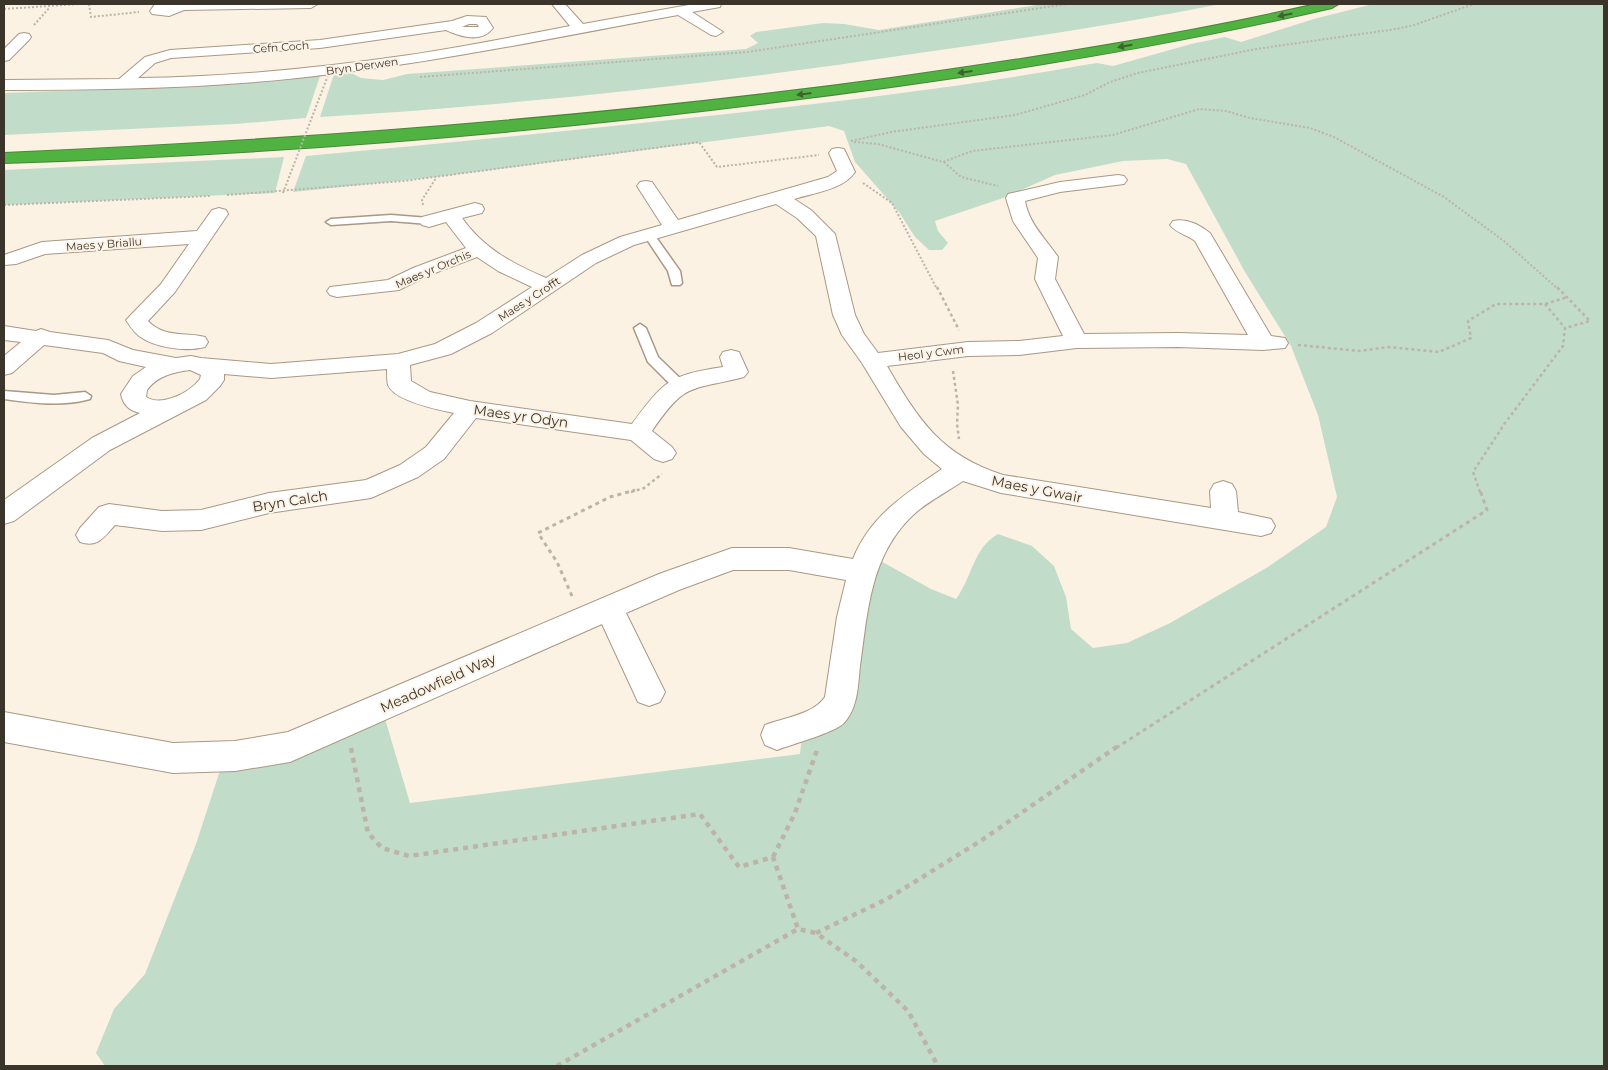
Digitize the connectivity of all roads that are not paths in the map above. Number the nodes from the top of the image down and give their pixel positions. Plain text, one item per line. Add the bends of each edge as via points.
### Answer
1 (311, 4) edge
2 (558, 4) edge
3 (635, 4) edge
4 (715, 4) edge
5 (1271, 4) edge
6 (1332, 4) edge
7 (157, 9) road end
8 (680, 12) junction
9 (649, 17) junction
10 (448, 26) dead end
11 (580, 29) junction
12 (705, 30) dead end
13 (24, 37) road end
14 (4, 57) edge
15 (123, 84) junction
16 (4, 85) edge
17 (265, 130) dead end
18 (4, 158) edge
19 (842, 162) road end
20 (1118, 180) dead end
21 (665, 183) dead end
22 (646, 186) junction
23 (627, 190) dead end
24 (779, 198) junction
25 (220, 202) road end
26 (475, 209) dead end
27 (451, 215) junction
28 (429, 220) joint
29 (331, 222) dead end
30 (1180, 225) dead end
31 (674, 228) junction
32 (648, 235) junction
33 (201, 237) junction
34 (478, 250) junction
35 (6, 261) edge
36 (676, 283) dead end
37 (548, 287) junction
38 (336, 291) dead end
39 (640, 328) dead end
40 (4, 333) edge
41 (41, 336) junction
42 (1077, 341) junction
43 (198, 342) dead end
44 (127, 356) junction
45 (731, 357) dead end
46 (398, 361) junction
47 (872, 361) junction
48 (175, 365) junction
49 (203, 365) junction
50 (4, 368) edge
51 (271, 371) junction
52 (680, 386) junction
53 (203, 392) junction
54 (4, 395) edge
55 (85, 396) dead end
56 (135, 396) junction
57 (171, 407) junction
58 (470, 409) junction
59 (638, 433) junction
60 (100, 444) junction
61 (663, 453) road end
62 (959, 467) junction
63 (1223, 491) dead end
64 (4, 514) edge
65 (1225, 520) junction
66 (1261, 526) dead end
67 (90, 535) dead end
68 (862, 572) junction
69 (597, 613) junction
70 (648, 692) dead end
71 (4, 727) edge
72 (777, 735) dead end

1 - 7 street via 168,4
2 - 11 street
3 - 9 street
4 - 8 street, Bryn Derwen
5 - 17 highway via 1068,42 827,78 448,117
6 -> 18 highway via 1216,29 1009,65 662,112 336,141
8 - 9 street, Bryn Derwen
8 - 12 street
9 - 11 street, Bryn Derwen
10 - 15 street, Cefn Coch via 320,44 170,54 150,60
11 - 15 street, Bryn Derwen via 382,64 218,81
13 - 14 street
15 - 16 street, Bryn Derwen
19 - 24 street via 834,181
20 - 42 street via 1060,187 1015,198 1027,236 1048,257 1045,279
21 - 22 street
22 - 23 street
22 - 31 street
24 - 31 street, Maes y Crofft
24 - 47 street via 804,214 825,234 844,315 853,335
25 - 33 street
26 - 27 street
27 - 28 street
27 - 34 street, Maes yr Orchis
28 - 29 lane via 391,218
30 - 42 street, Heol y Cwm via 1203,237 1251,318 1270,343
31 - 32 street, Maes y Crofft
32 - 36 lane via 674,271
32 - 37 street, Maes y Crofft via 589,259
33 - 35 street, Maes y Briallu via 42,248
33 - 43 street via 168,288 137,320 155,337
34 - 37 street, Maes yr Orchis via 507,269
34 - 38 street, Maes yr Orchis via 392,286 362,283
37 - 46 street, Maes y Crofft via 459,342
39 - 52 lane via 652,359
40 - 41 street
41 - 44 street via 108,347
41 - 50 street
42 - 47 street, Heol y Cwm
44 - 48 street
44 - 56 street
45 - 52 street via 736,372 696,379
46 - 51 street, Maes y Crofft
46 - 58 street, Maes yr Odyn via 400,385 423,398
47 - 62 street, Maes y Gwair via 921,438
48 - 49 street, Maes y Crofft
48 - 56 street via 140,382
49 - 51 street, Maes y Crofft
49 - 53 street via 212,376
51 - 53 street, Maes y Crofft
52 - 59 street via 674,388
53 - 57 street, Maes y Crofft
54 - 55 lane via 54,401
56 - 57 street via 149,409
56 - 60 street
57 - 60 street, Maes y Crofft
58 - 59 street, Maes yr Odyn
58 - 67 street, Bryn Calch via 435,453 409,471 319,507 269,503 201,520 162,521 109,514
59 - 61 street
60 - 64 street
62 - 65 street, Maes y Gwair via 1001,484
62 - 68 street via 904,508 870,551
63 - 65 street
65 - 66 street, Maes y Gwair
68 - 69 street, Meadowfield Way via 788,559 732,559
68 - 72 street via 840,700 822,719
69 - 70 street
69 - 71 street, Meadowfield Way via 290,747 235,756 173,758

